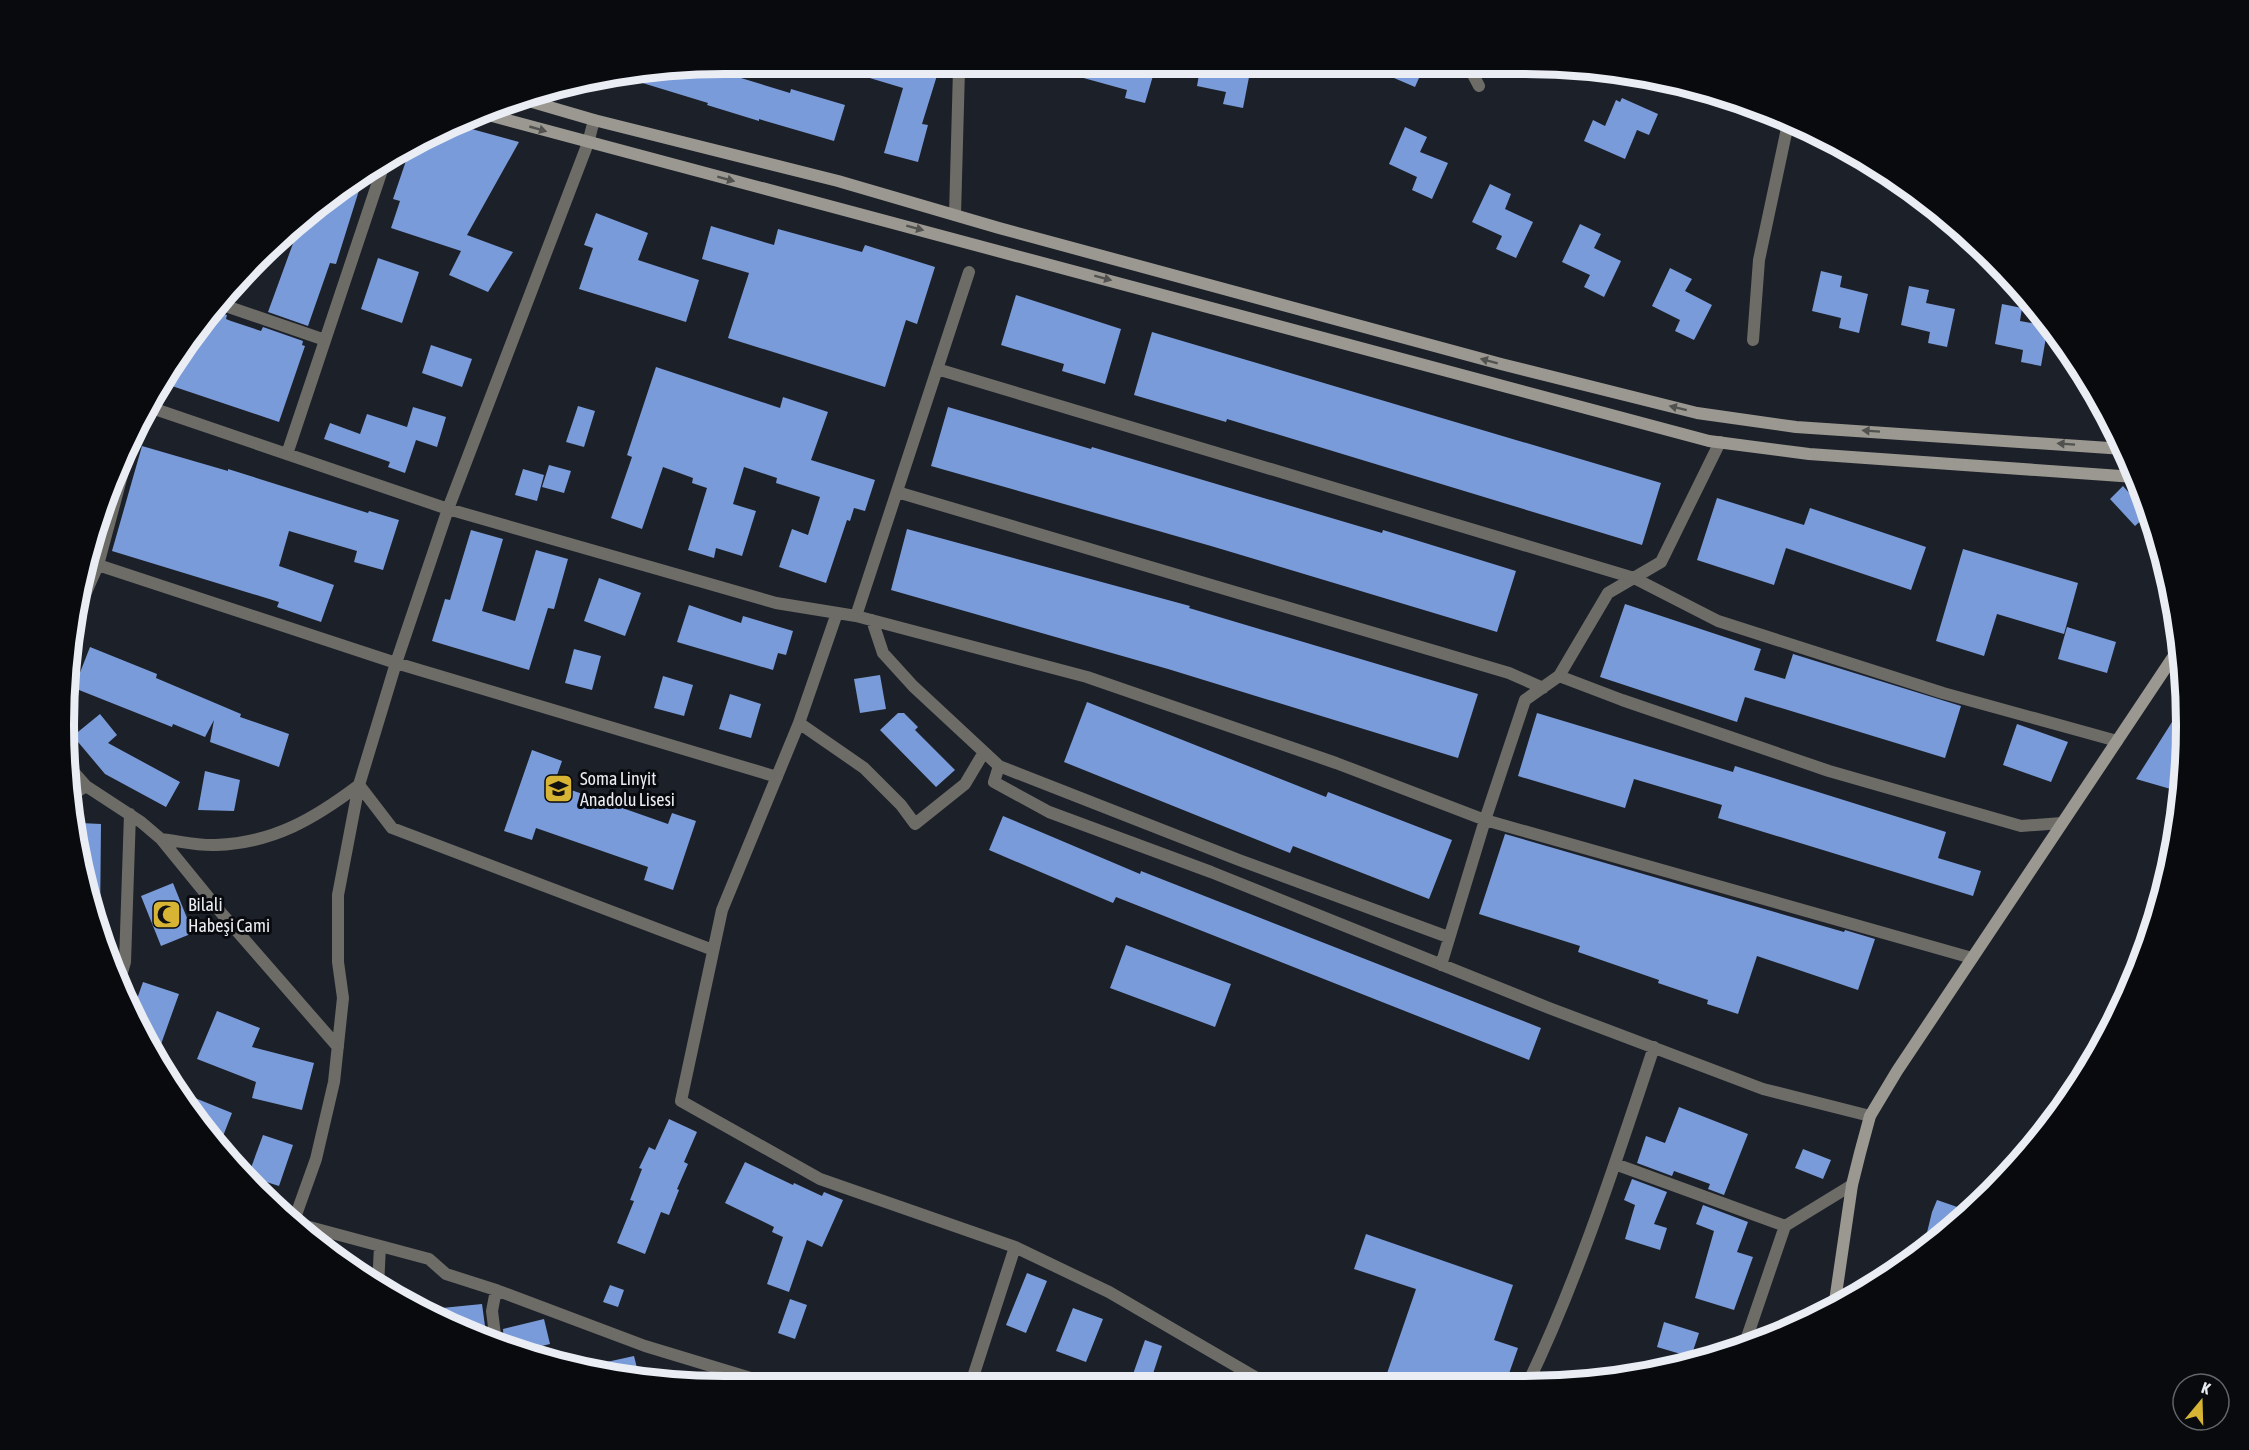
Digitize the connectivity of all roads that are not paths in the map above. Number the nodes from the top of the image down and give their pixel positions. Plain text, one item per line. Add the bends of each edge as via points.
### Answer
1 (959, 74) edge
2 (1473, 74) edge
3 (1479, 86) dead end
4 (534, 103) edge
5 (493, 116) edge
6 (594, 120) junction
7 (1787, 129) edge
8 (588, 143) junction
9 (381, 172) edge
10 (955, 215) junction
11 (969, 272) dead end
12 (226, 306) edge
13 (325, 340) junction
14 (1754, 340) dead end
15 (937, 369) junction
16 (156, 409) edge
17 (1720, 442) junction
18 (2113, 448) edge
19 (287, 454) junction
20 (2126, 476) edge
21 (119, 487) edge
22 (897, 492) junction
23 (448, 509) junction
24 (98, 565) junction
25 (1634, 578) junction
26 (89, 585) edge
27 (837, 613) junction
28 (856, 616) junction
29 (872, 620) junction
30 (2172, 659) edge
31 (396, 663) junction
32 (1559, 676) junction
33 (1543, 688) junction
34 (799, 723) junction
35 (2117, 741) junction
36 (984, 752) junction
37 (999, 765) junction
38 (76, 774) edge
39 (777, 777) junction
40 (358, 785) junction
41 (86, 786) junction
42 (77, 792) edge
43 (130, 814) junction
44 (1485, 820) junction
45 (2062, 823) junction
46 (161, 839) junction
47 (1448, 937) junction
48 (713, 950) junction
49 (1972, 958) junction
50 (1441, 965) junction
51 (122, 972) edge
52 (338, 1047) junction
53 (1654, 1047) junction
54 (1870, 1116) junction
55 (1615, 1164) junction
56 (1852, 1185) junction
57 (294, 1214) edge
58 (1785, 1226) junction
59 (311, 1228) edge
60 (380, 1246) junction
61 (1016, 1246) junction
62 (379, 1276) edge
63 (496, 1290) junction
64 (1836, 1297) edge
65 (495, 1334) edge
66 (1747, 1337) edge
67 (744, 1376) edge
68 (973, 1376) edge
69 (1253, 1376) edge
70 (1532, 1376) edge

1 - 10 street
2 - 3 street
4 - 6 main road
5 -> 8 main road
6 - 8 street
6 - 10 main road via 838,181
7 - 14 street via 1759,260
8 -> 17 main road
8 - 23 street
9 - 13 street
18 -> 10 main road via 1796,426 1697,413 1478,358
11 - 15 street
12 - 13 street
13 - 19 street
15 - 22 street
15 - 25 street
16 - 19 street
17 - 20 main road via 1809,454
17 - 25 street via 1661,562
19 - 23 street
21 - 24 street
22 - 28 street
22 - 33 street via 1498,669
23 - 27 street via 776,603
23 - 31 street
24 - 26 street
24 - 31 street
25 - 32 street via 1608,593
25 - 35 street via 1718,621 1943,693
27 - 28 street
27 - 34 street
28 - 29 street
29 - 36 street via 884,653 913,686
29 - 44 street via 1087,677 1336,763
30 - 35 main road
31 - 39 street
31 - 40 street
32 - 33 street
32 - 45 street via 1829,771 2021,826
33 - 44 street via 1525,700
34 - 36 street via 864,768 915,824 965,784
34 - 39 street
35 - 45 main road
36 - 37 street
37 - 47 street
37 - 50 street via 994,782 1050,812
38 - 41 street
39 - 48 street via 722,910
40 - 46 street via 327,810 286,831 248,842 214,845
40 - 48 street via 392,828
40 - 52 street via 338,896 338,962 343,998
41 - 42 street
41 - 43 street
43 - 46 street
43 - 51 street
44 - 47 street
44 - 49 street
45 - 49 main road
46 - 52 street
47 - 50 street
48 - 61 street via 681,1101 820,1179
49 - 54 main road
50 - 53 street
52 - 57 street via 316,1159
53 - 54 street via 1763,1089
53 - 55 street
54 - 56 main road
55 - 58 street
55 - 70 street via 1555,1328
56 - 58 street
56 - 64 main road
58 - 66 street
59 - 60 street
60 - 62 street
60 - 63 street via 429,1259 446,1274
61 - 68 street
61 - 69 street via 1109,1292
63 - 65 street via 492,1311
63 - 67 street via 645,1346

